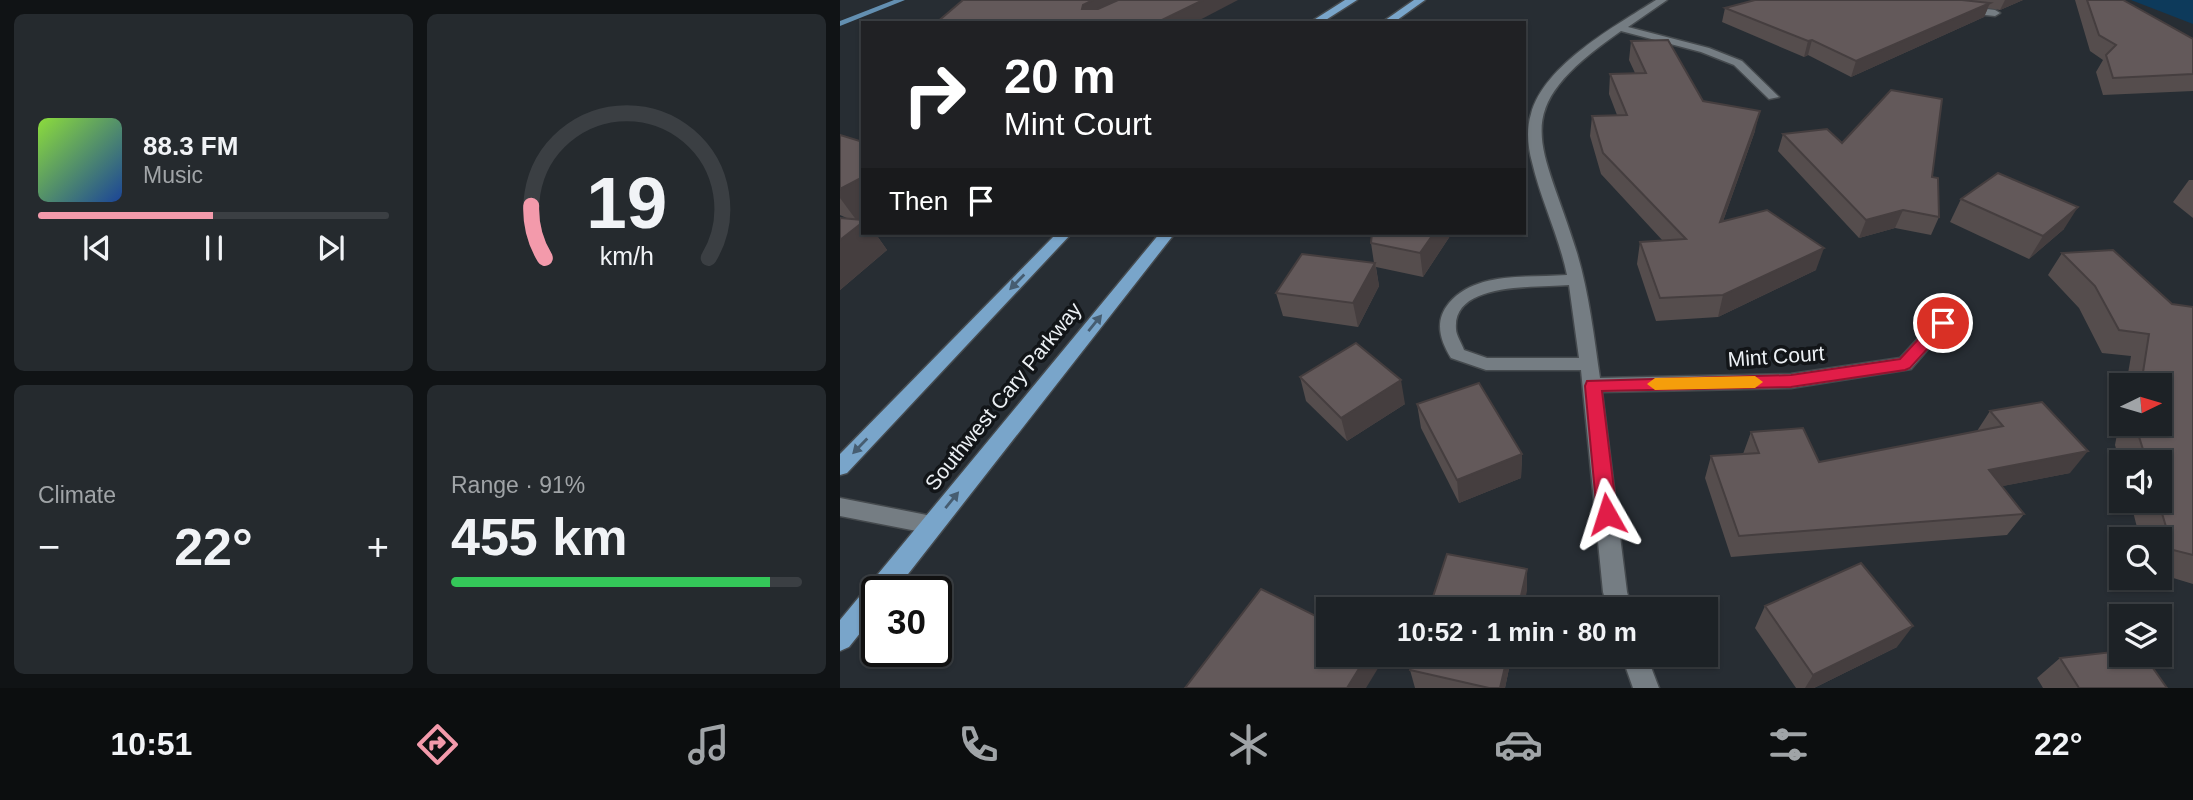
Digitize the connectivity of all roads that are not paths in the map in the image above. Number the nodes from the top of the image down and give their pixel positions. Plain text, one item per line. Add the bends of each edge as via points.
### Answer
1 (1352, 0) edge
2 (1420, 0) edge
3 (1662, 0) edge
4 (1917, 0) edge
5 (1995, 13) dead end
6 (1317, 21) edge
7 (1388, 21) edge
8 (1620, 28) junction
9 (1773, 97) dead end
10 (1063, 235) edge
11 (1166, 235) edge
12 (1575, 280) junction
13 (1943, 323) dead end
14 (1589, 364) junction
15 (1593, 386) junction
16 (840, 467) edge
17 (840, 507) edge
18 (932, 525) junction
19 (892, 576) edge
20 (1616, 597) edge
21 (861, 614) edge
22 (840, 639) edge
23 (1638, 667) edge
24 (1646, 688) edge

1 - 6 main road
2 - 7 main road
3 - 8 street
4 - 5 street
8 - 9 street via 1738,63
8 - 12 street via 1565,72 1536,113 1537,156
10 -> 16 main road
18 -> 11 main road, Southwest Cary Parkway
12 - 14 street
12 - 14 street via 1484,286 1466,294 1452,311 1447,329 1457,354 1486,364
13 - 15 street, Mint Court via 1905,364 1791,381
14 - 15 street
15 - 20 street
17 - 18 street
18 - 19 main road, Southwest Cary Parkway
21 - 22 main road, Southwest Cary Parkway
23 - 24 street

